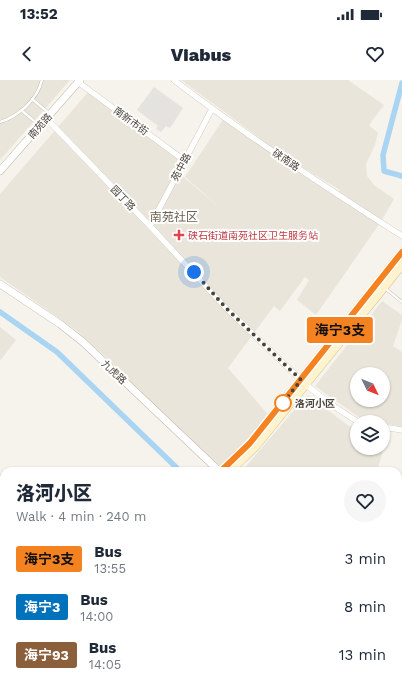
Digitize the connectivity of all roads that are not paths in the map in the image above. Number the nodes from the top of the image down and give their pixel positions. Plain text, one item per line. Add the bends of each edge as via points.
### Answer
1 (42, 80) edge
2 (174, 80) edge
3 (79, 81) edge
4 (32, 99) junction
5 (212, 109) junction
6 (21, 110) junction
7 (48, 116) junction
8 (0, 122) edge
9 (40, 126) junction
10 (185, 161) junction
11 (0, 171) edge
12 (150, 226) junction
13 (402, 236) edge
14 (402, 252) edge
15 (402, 265) edge
16 (0, 284) edge
17 (381, 285) junction
18 (402, 302) edge
19 (303, 382) junction
20 (350, 417) edge
21 (390, 428) edge
22 (402, 430) edge
23 (216, 467) edge
24 (224, 467) edge
25 (234, 467) edge

1 - 4 lane
2 - 5 street, 硖南路
3 - 7 street, 南苑路
3 - 10 street, 南新市街
4 - 6 lane
4 - 7 lane
5 - 10 street, 苑中路
5 - 13 street, 硖南路
6 - 8 lane via 10,119
6 - 9 lane
7 - 9 street, 南苑路
7 - 12 street, 园丁路
9 - 11 street, 南苑路
10 - 12 street, 苑中路
12 - 19 street, 园丁路 via 226,308
14 - 17 main road
15 - 17 main road
16 - 23 street, 九虎路 via 83,342
17 - 18 lane
17 - 19 main road
19 - 20 street, 园丁路
19 - 24 main road via 250,443
19 - 25 main road via 256,446
21 - 22 street

